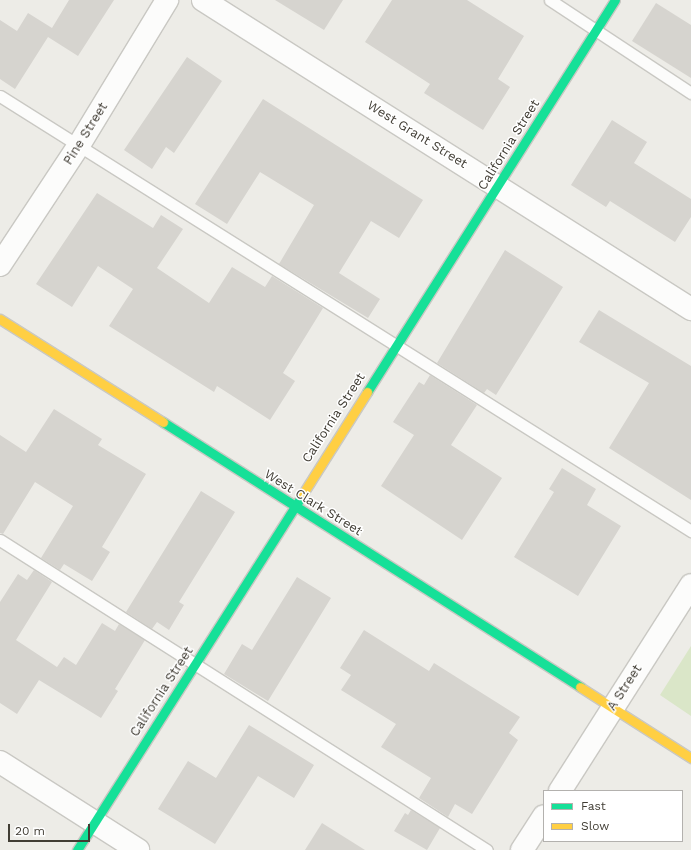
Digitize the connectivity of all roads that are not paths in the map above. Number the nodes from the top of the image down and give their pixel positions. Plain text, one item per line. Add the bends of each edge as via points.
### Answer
1 (167, 0) edge
2 (203, 0) edge
3 (550, 0) edge
4 (615, 0) edge
5 (595, 32) junction
6 (691, 93) edge
7 (0, 96) edge
8 (80, 145) junction
9 (498, 186) junction
10 (0, 265) edge
11 (691, 309) edge
12 (0, 320) edge
13 (396, 347) junction
14 (293, 505) junction
15 (691, 531) edge
16 (0, 540) edge
17 (691, 585) edge
18 (196, 664) junction
19 (612, 708) junction
20 (691, 758) edge
21 (0, 762) edge
22 (561, 790) edge
23 (543, 818) edge
24 (95, 822) junction
25 (77, 850) edge
26 (138, 850) edge
27 (487, 850) edge
28 (522, 850) edge

1 - 8 street, Pine Street
2 - 9 street, West Grant Street
3 - 5 lane
4 - 5 street, California Street
5 - 6 lane
5 - 9 street, California Street
7 - 8 lane
8 - 10 street, Pine Street
8 - 13 lane
9 - 11 street, West Grant Street
9 - 13 street, California Street
12 - 14 street, West Clark Street
13 - 14 street, California Street
13 - 15 lane
14 - 18 street, California Street
14 - 19 street, West Clark Street
16 - 18 lane
17 - 19 street, A Street
18 - 24 street, California Street
18 - 27 lane
19 - 20 street, West Clark Street
19 - 22 street, A Street
21 - 24 street
23 - 28 street
24 - 25 street, California Street
24 - 26 street

